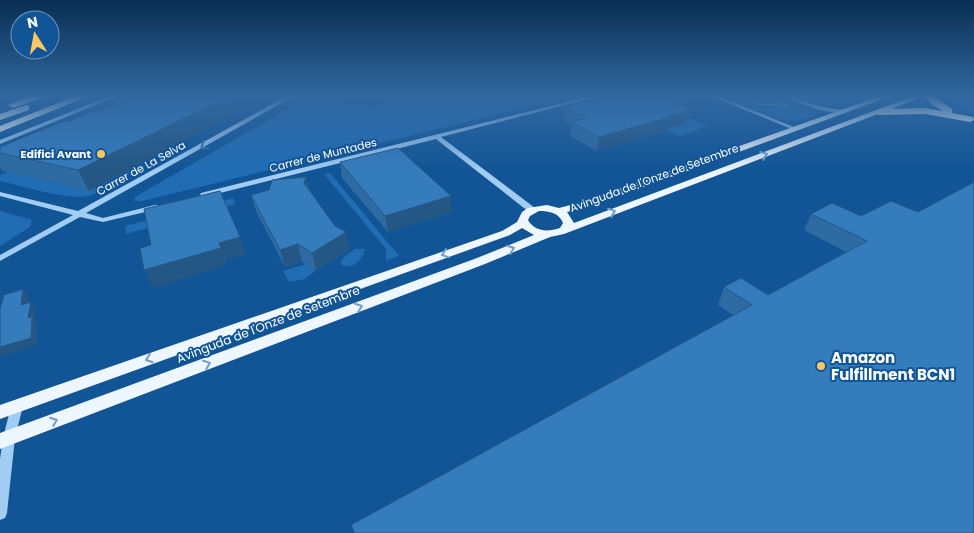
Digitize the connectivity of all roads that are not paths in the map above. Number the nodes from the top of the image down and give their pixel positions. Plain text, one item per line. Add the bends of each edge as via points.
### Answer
1 (21, 121) edge
2 (53, 121) edge
3 (248, 121) edge
4 (501, 121) edge
5 (777, 121) edge
6 (817, 121) edge
7 (856, 121) edge
8 (795, 128) junction
9 (0, 129) edge
10 (825, 132) junction
11 (437, 137) junction
12 (0, 142) edge
13 (0, 194) edge
14 (196, 197) edge
15 (159, 206) edge
16 (532, 210) junction
17 (558, 211) junction
18 (80, 215) junction
19 (523, 223) junction
20 (566, 228) junction
21 (547, 234) junction
22 (0, 258) edge
23 (17, 406) junction
24 (0, 412) edge
25 (4, 440) edge
26 (0, 513) edge

1 - 9 highway
2 - 12 street
3 -> 18 street, Carrer de La Selva
4 - 11 street, Carrer de Muntades
5 - 8 street
6 - 8 main road, Avinguda de l'Onze de Setembre
7 - 10 main road, Avinguda de l'Onze de Setembre
8 - 10 main road
8 - 17 main road, Avinguda de l'Onze de Setembre via 585,205
20 -> 10 main road, Avinguda de l'Onze de Setembre
11 - 14 street, Carrer de Muntades
11 - 16 street
13 - 18 street
15 - 18 street via 103,220
16 - 17 main road, Avinguda de l'Onze de Setembre
16 - 19 main road via 523,216
17 - 20 main road via 568,218
18 - 22 street, Carrer de La Selva
19 - 21 main road via 532,230
19 -> 23 main road, Avinguda de l'Onze de Setembre via 506,233
20 - 21 main road, Avinguda de l'Onze de Setembre
25 -> 21 main road, Avinguda de l'Onze de Setembre
23 - 24 main road, Avinguda de l'Onze de Setembre
23 - 25 street
25 - 26 street

